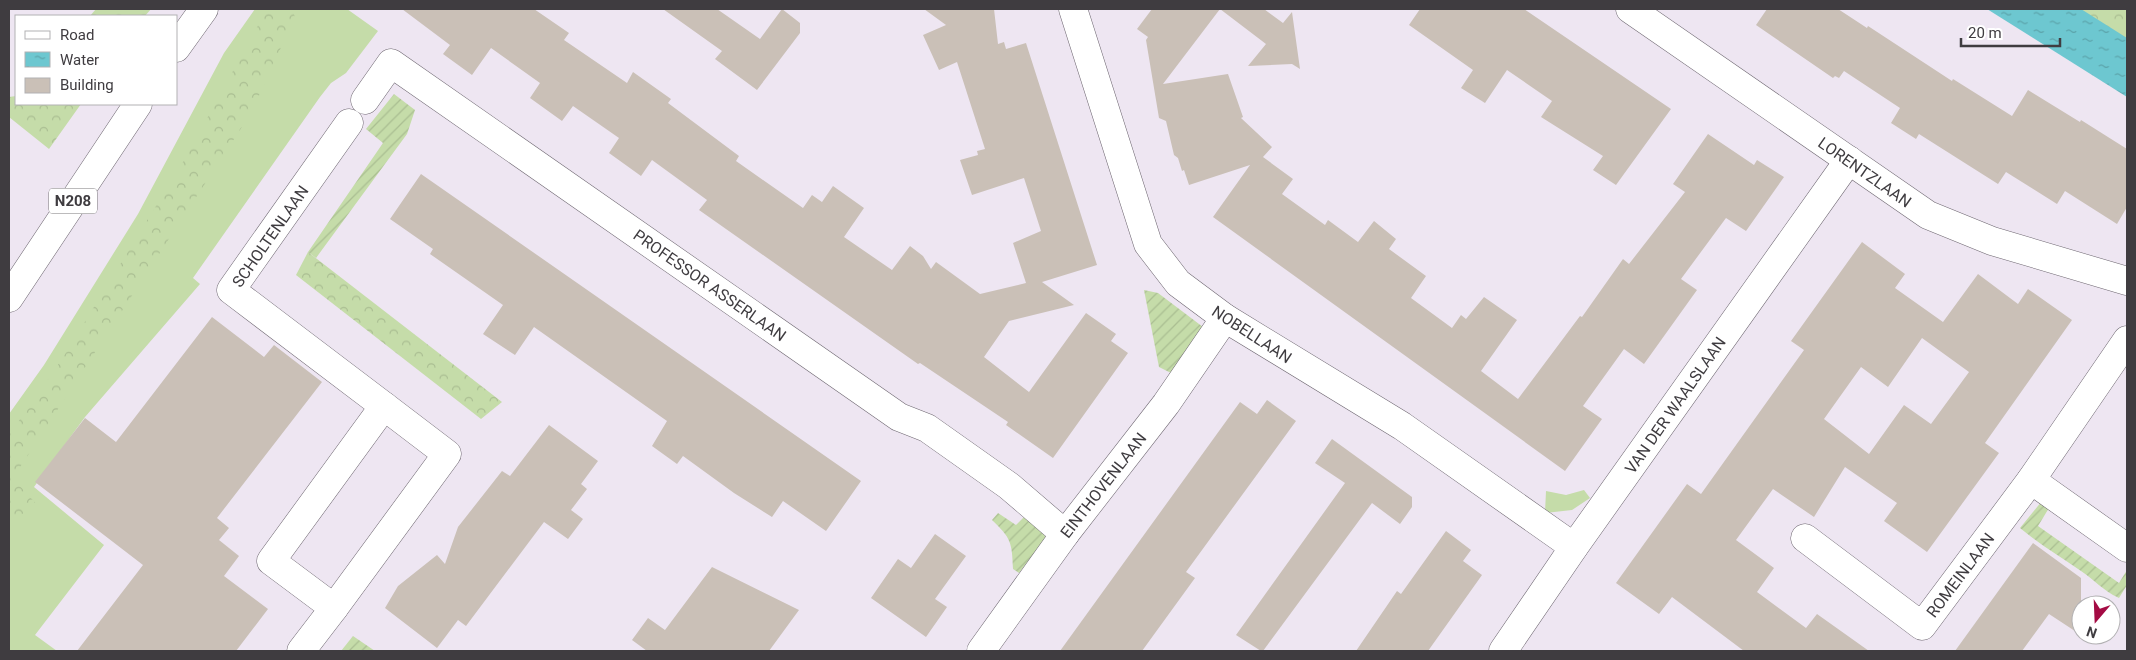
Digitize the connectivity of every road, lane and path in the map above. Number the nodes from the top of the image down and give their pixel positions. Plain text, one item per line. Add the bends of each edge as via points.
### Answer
1 (204, 9) edge
2 (1073, 9) edge
3 (1630, 9) edge
4 (178, 45) edge
5 (365, 100) dead end
6 (137, 105) edge
7 (349, 123) dead end
8 (1849, 160) junction
9 (2127, 281) edge
10 (9, 298) edge
11 (1224, 318) junction
12 (2127, 340) edge
13 (384, 406) junction
14 (2030, 480) junction
15 (1065, 534) junction
16 (1805, 538) dead end
17 (1574, 548) junction
18 (2127, 548) edge
19 (334, 608) junction
20 (301, 651) edge
21 (981, 651) edge
22 (1503, 651) edge

1 - 4 street
2 - 11 street, NOBELLAAN via 1148,244 1178,283
3 - 8 street, LORENTZLAAN
5 - 15 street, PROFESSOR ASSERLAAN via 391,63 899,417 927,428 1009,486
6 - 10 street, N208
7 - 13 street, SCHOLTENLAAN via 231,290
8 - 9 street, LORENTZLAAN via 1928,215 1992,240
8 - 17 street, VAN DER WAALSLAAN
11 - 15 street, EINTHOVENLAAN via 1166,404
11 - 17 street, NOBELLAAN via 1402,426
12 - 14 street, ROMEINLAAN
13 - 19 street, SCHOLTENLAAN via 447,454
13 - 19 street via 271,561
14 - 16 street, ROMEINLAAN via 1922,626
14 - 18 street
15 - 21 street, EINTHOVENLAAN
17 - 22 street, VAN DER WAALSLAAN
19 - 20 street, SCHOLTENLAAN

